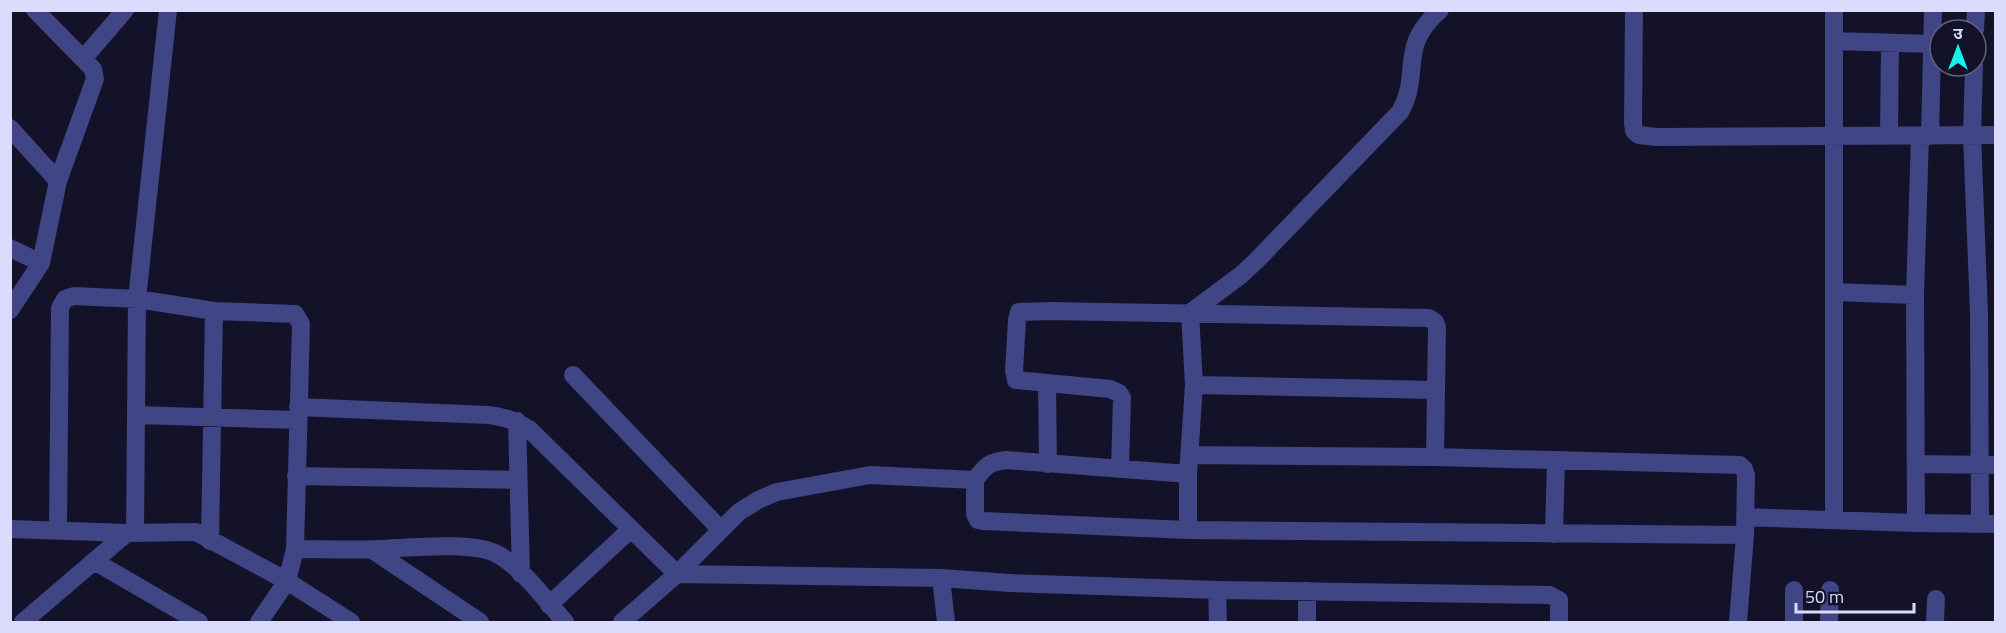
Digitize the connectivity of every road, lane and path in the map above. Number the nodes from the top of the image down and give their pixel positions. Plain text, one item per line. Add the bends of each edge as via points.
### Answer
1 (35, 10) edge
2 (125, 10) edge
3 (168, 10) edge
4 (1440, 10) edge
5 (1634, 10) edge
6 (1834, 10) edge
7 (1834, 41) junction
8 (1890, 43) junction
9 (1928, 44) edge
10 (83, 59) junction
11 (1929, 78) edge
12 (1974, 78) edge
13 (10, 128) edge
14 (1972, 135) junction
15 (1995, 135) edge
16 (1834, 136) junction
17 (1889, 136) junction
18 (1925, 136) junction
19 (58, 181) junction
20 (10, 248) edge
21 (41, 263) junction
22 (1834, 292) junction
23 (1915, 295) junction
24 (137, 299) junction
25 (10, 310) edge
26 (214, 311) junction
27 (1190, 313) junction
28 (1987, 313) edge
29 (573, 375) dead end
30 (1047, 384) junction
31 (1194, 385) junction
32 (1435, 390) junction
33 (1988, 391) edge
34 (297, 414) junction
35 (137, 415) junction
36 (212, 418) junction
37 (517, 421) junction
38 (1190, 455) junction
39 (1435, 458) junction
40 (1556, 460) junction
41 (1048, 464) junction
42 (1917, 464) junction
43 (1988, 464) edge
44 (1120, 469) junction
45 (1188, 474) junction
46 (296, 476) junction
47 (518, 480) junction
48 (975, 480) junction
49 (1834, 519) junction
50 (1916, 524) junction
51 (1988, 524) edge
52 (1745, 526) junction
53 (10, 529) edge
54 (631, 529) junction
55 (57, 530) junction
56 (721, 530) junction
57 (1188, 530) junction
58 (131, 533) junction
59 (1554, 534) junction
60 (210, 541) junction
61 (295, 549) junction
62 (371, 549) junction
63 (94, 561) junction
64 (521, 574) junction
65 (677, 574) junction
66 (941, 578) junction
67 (287, 581) junction
68 (1217, 590) junction
69 (1794, 590) dead end
70 (1830, 590) dead end
71 (1306, 591) junction
72 (1936, 599) dead end
73 (549, 605) junction
74 (23, 622) edge
75 (199, 622) edge
76 (259, 622) edge
77 (351, 622) edge
78 (480, 622) edge
79 (565, 622) edge
80 (622, 622) edge
81 (946, 622) edge
82 (1218, 622) edge
83 (1307, 622) edge
84 (1559, 622) edge
85 (1738, 622) edge
86 (1794, 622) edge
87 (1829, 622) edge
88 (1935, 622) edge

1 - 10 street
2 - 10 street
3 - 24 street
4 - 27 street via 1413,45 1408,92 1400,112 1262,256
5 - 16 street via 1633,123 1639,135
6 - 7 street
7 - 8 street
7 - 16 street
8 - 9 street
8 - 17 street
10 - 19 street via 93,69 95,79
11 - 18 street
12 - 14 street
13 - 19 street
14 - 15 street
14 - 18 street
14 - 28 street
16 - 17 street
16 - 22 street
17 - 18 street
18 - 23 street
19 - 21 street
20 - 21 street
21 - 25 street
22 - 23 street
22 - 49 street
23 - 42 street
24 - 26 street
24 - 35 street
24 - 55 street via 74,296 65,299 60,308
26 - 34 street via 295,314 299,318
26 - 36 street
27 - 30 street via 1019,312 1014,376 1023,382
27 - 31 street
27 - 32 street via 1429,318 1437,327
28 - 33 street
29 - 56 street
30 - 41 street
30 - 44 street via 1119,393
31 - 32 street
31 - 38 street
32 - 39 street
33 - 43 street
34 - 36 street
34 - 37 street via 488,415
34 - 46 street
35 - 36 street
35 - 58 street
36 - 60 street
37 - 47 street
37 - 54 street
38 - 39 street
38 - 45 street
39 - 40 street
40 - 52 street via 1740,465 1746,475
40 - 59 street
41 - 44 street
41 - 48 street via 995,461
42 - 43 street
42 - 50 street
43 - 51 street
44 - 45 street
45 - 57 street
46 - 47 street
46 - 61 street
47 - 64 street
48 - 56 street via 870,475 835,480 758,500
48 - 57 street via 978,520
49 - 50 street
49 - 52 street
50 - 51 street
52 - 59 street
52 - 85 street
53 - 55 street
54 - 65 street
54 - 73 street
55 - 58 street
56 - 65 street
57 - 59 street
58 - 60 street via 196,532
58 - 63 street
60 - 67 street
61 - 62 street
61 - 67 street
62 - 64 street via 481,548 497,554
62 - 78 street
63 - 74 street
63 - 75 street
64 - 73 street
65 - 66 street
65 - 80 street
66 - 68 street
66 - 81 street
67 - 76 street
67 - 77 street
68 - 71 street
68 - 82 street
69 - 86 street
70 - 87 street
71 - 83 street
71 - 84 street via 1550,595 1559,600
72 - 88 street
73 - 79 street

